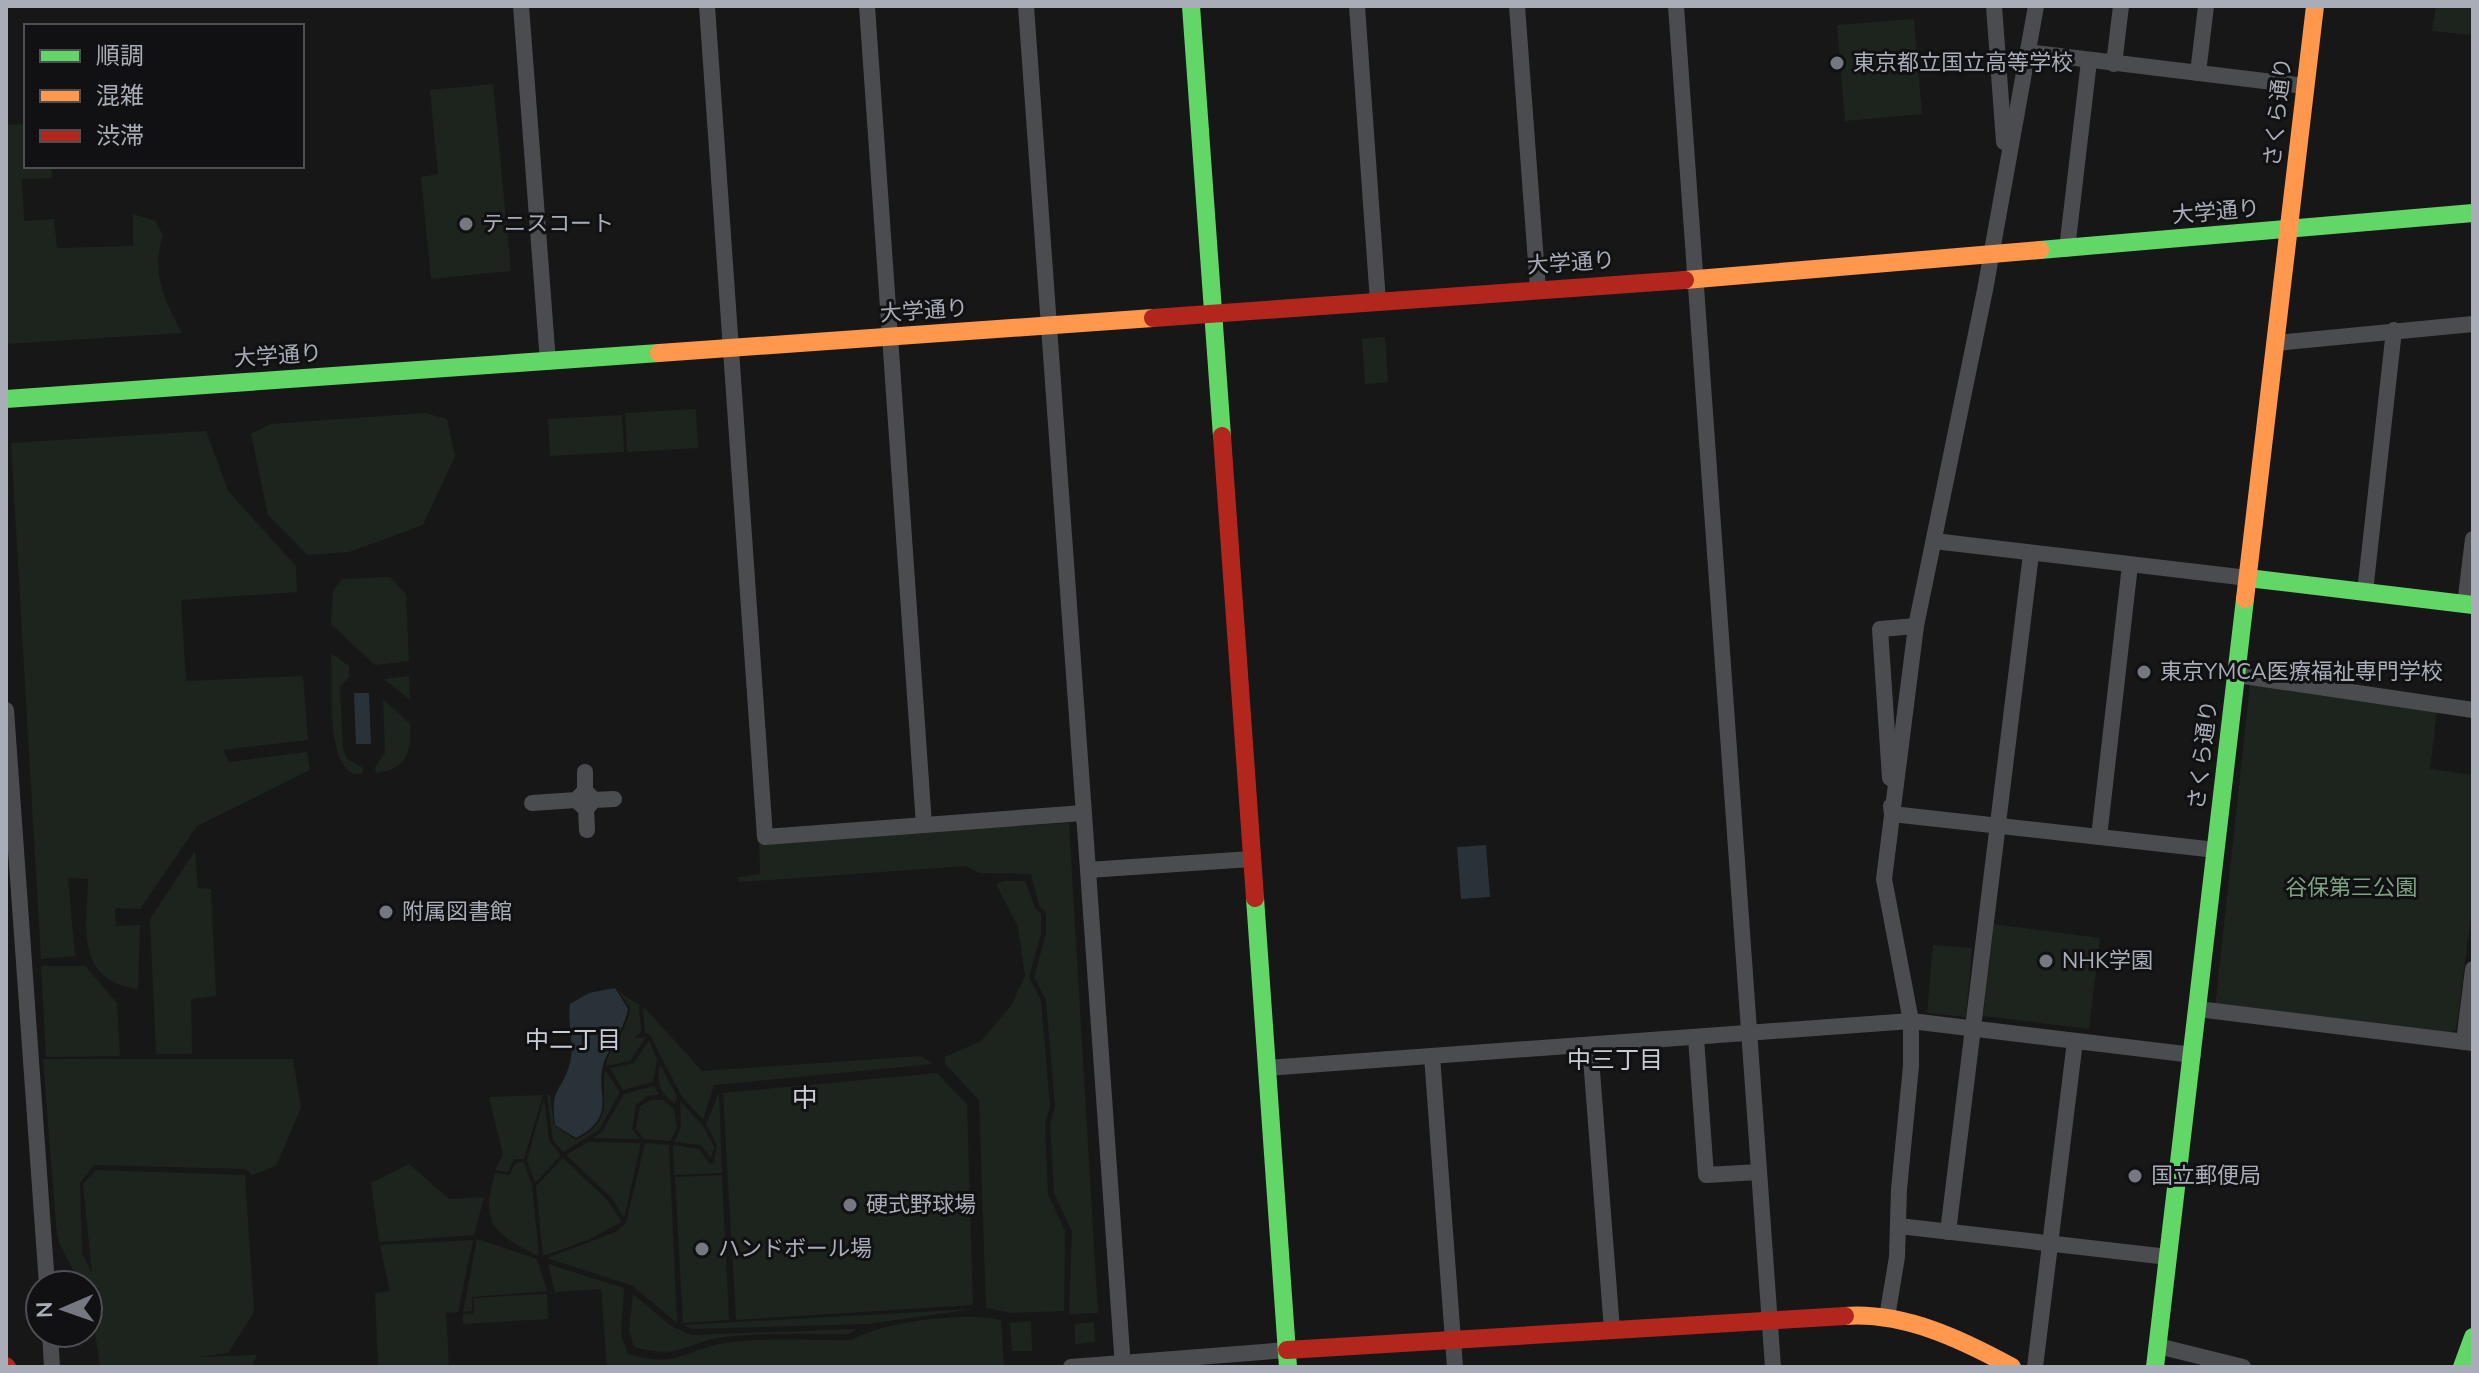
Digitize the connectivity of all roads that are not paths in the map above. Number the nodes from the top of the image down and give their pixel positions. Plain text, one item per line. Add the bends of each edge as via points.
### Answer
1 (521, 6) edge
2 (707, 6) edge
3 (867, 6) edge
4 (1026, 6) edge
5 (1191, 6) edge
6 (1357, 6) edge
7 (1517, 6) edge
8 (1676, 6) edge
9 (1994, 6) edge
10 (2036, 6) edge
11 (2121, 6) edge
12 (2206, 6) edge
13 (2315, 6) edge
14 (2027, 52) junction
15 (2089, 61) junction
16 (2114, 64) junction
17 (2198, 73) junction
18 (2305, 86) junction
19 (2005, 164) junction
20 (2473, 213) edge
21 (2290, 226) junction
22 (2067, 243) junction
23 (1991, 249) junction
24 (1695, 272) junction
25 (1537, 282) junction
26 (1378, 295) junction
27 (1214, 306) junction
28 (1049, 319) junction
29 (2473, 324) edge
30 (891, 330) junction
31 (2394, 330) junction
32 (731, 342) junction
33 (2276, 343) junction
34 (548, 355) junction
35 (6, 385) edge
36 (6, 399) edge
37 (2473, 539) edge
38 (1934, 541) junction
39 (2031, 554) junction
40 (2130, 565) junction
41 (2248, 578) junction
42 (2365, 592) junction
43 (2469, 605) edge
44 (1916, 626) junction
45 (2237, 675) junction
46 (6, 710) edge
47 (2473, 710) edge
48 (585, 772) dead end
49 (614, 799) dead end
50 (585, 800) junction
51 (532, 803) dead end
52 (1083, 813) junction
53 (1892, 814) junction
54 (924, 825) junction
55 (1998, 826) junction
56 (587, 830) dead end
57 (2099, 837) junction
58 (2216, 850) junction
59 (1251, 859) junction
60 (1088, 870) junction
61 (24, 946) junction
62 (6, 947) edge
63 (2473, 969) edge
64 (2198, 1009) junction
65 (1911, 1021) junction
66 (1973, 1029) junction
67 (1750, 1034) junction
68 (1696, 1038) junction
69 (2075, 1041) junction
70 (2469, 1043) edge
71 (1590, 1045) junction
72 (2193, 1055) junction
73 (1432, 1056) junction
74 (1266, 1068) junction
75 (1759, 1172) junction
76 (1899, 1226) junction
77 (1948, 1232) junction
78 (2051, 1244) junction
79 (2168, 1257) junction
80 (46, 1269) edge
81 (1887, 1317) junction
82 (1769, 1319) junction
83 (1612, 1330) junction
84 (2473, 1337) edge
85 (1453, 1341) junction
86 (2158, 1346) junction
87 (1288, 1359) edge
88 (1123, 1364) edge
89 (1071, 1367) edge
90 (1455, 1367) edge
91 (1773, 1367) edge
92 (2012, 1367) edge
93 (2035, 1367) edge
94 (2155, 1367) edge
95 (2243, 1367) edge
96 (2462, 1367) edge

1 - 34 street
2 - 32 street
3 - 30 street
4 - 28 street
5 - 27 street
6 - 26 street
7 - 25 street
8 - 24 street
9 - 19 street
10 - 14 street
11 - 16 street
12 - 17 street
13 - 18 street, さくら通り
14 - 15 street
14 - 19 street
15 - 16 street
15 - 22 street
16 - 17 street
17 - 18 street
18 - 21 street, さくら通り
19 - 23 street
20 - 21 street, 大学通り
21 - 22 street, 大学通り via 2269,232
21 - 33 street, さくら通り
22 - 23 street, 大学通り
23 - 24 street, 大学通り
23 - 38 street
24 - 25 street, 大学通り
24 - 67 street
25 - 26 street, 大学通り
26 - 27 street, 大学通り
27 - 28 street, 大学通り
27 - 59 street
28 - 30 street, 大学通り
28 - 52 street
29 - 31 street
30 - 32 street, 大学通り
30 - 54 street
31 - 33 street
31 - 42 street
32 - 34 street, 大学通り
32 - 54 street via 765,837
33 - 41 street, さくら通り
34 - 35 street, 大学通り
34 - 36 street, 大学通り
37 - 43 street
38 - 39 street
38 - 44 street
39 - 40 street
39 - 55 street
40 - 41 street
40 - 57 street
41 - 42 street
41 - 45 street, さくら通り
42 - 43 street
44 - 53 street
44 - 53 street via 1880,629
45 - 47 street
45 - 58 street, さくら通り
46 - 61 street
48 - 50 street
49 - 50 street
50 - 51 street
50 - 56 street
52 - 54 street
52 - 60 street
53 - 55 street
53 - 65 street via 1884,879
55 - 57 street
55 - 66 street
57 - 58 street
58 - 64 street, さくら通り
59 - 60 street
59 - 74 street
60 - 88 street
61 - 62 street
61 - 80 street
63 - 70 street
64 - 70 street
64 - 72 street, さくら通り
65 - 66 street
65 - 67 street
65 - 76 street
66 - 69 street
66 - 77 street
67 - 68 street
67 - 75 street
68 - 71 street
68 - 75 street via 1706,1175
69 - 72 street
69 - 78 street
71 - 73 street
71 - 83 street
72 - 79 street, さくら通り
73 - 74 street
73 - 85 street
74 - 87 street
75 - 82 street
76 - 77 street
76 - 81 street
77 - 78 street
78 - 79 street
78 - 93 street
79 - 86 street, さくら通り
81 - 82 street
81 - 92 street via 1946,1333
82 - 83 street
82 - 91 street
83 - 85 street
84 - 96 street
85 - 87 street
85 - 90 street
86 - 94 street, さくら通り
86 - 95 street
87 - 88 street
88 - 89 street

